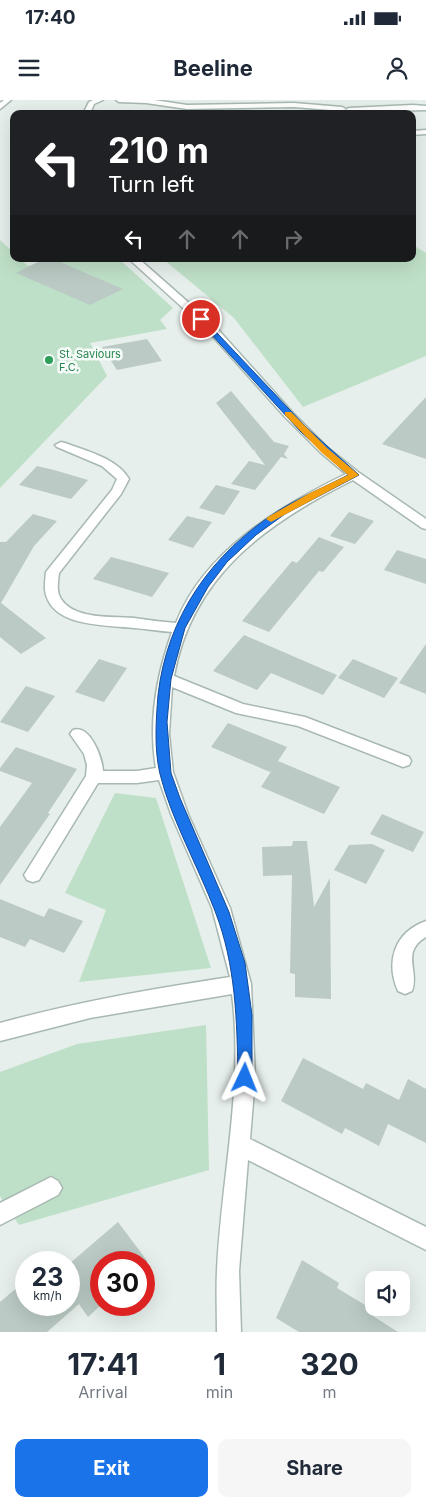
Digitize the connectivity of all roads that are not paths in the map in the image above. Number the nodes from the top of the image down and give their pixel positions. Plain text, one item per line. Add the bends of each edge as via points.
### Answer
1 (8, 100) edge
2 (100, 100) edge
3 (119, 100) edge
4 (148, 100) edge
5 (0, 107) edge
6 (426, 108) edge
7 (88, 110) edge
8 (137, 262) edge
9 (62, 446) dead end
10 (354, 475) junction
11 (426, 525) edge
12 (180, 628) junction
13 (166, 679) junction
14 (78, 734) dead end
15 (403, 761) dead end
16 (165, 773) junction
17 (94, 777) junction
18 (33, 875) dead end
19 (426, 929) edge
20 (242, 984) junction
21 (405, 985) dead end
22 (0, 1032) edge
23 (240, 1145) junction
24 (51, 1188) dead end
25 (0, 1214) edge
26 (426, 1239) edge
27 (229, 1332) edge

1 - 5 street
2 - 7 street via 91,104
3 - 4 street
4 - 6 street via 164,105 198,107
8 - 10 street via 210,327 303,429
9 - 12 street via 108,465 123,478 116,493 53,572 50,588 54,601 68,612 88,619
10 - 11 street
10 - 12 street via 282,512 237,547 204,585
12 - 13 street
13 - 15 street via 241,709 300,721
13 - 16 street via 161,722
14 - 17 street via 94,757
16 - 17 street
16 - 20 street via 222,912
17 - 18 street
19 - 21 street via 417,932 405,947 402,971
20 - 22 street via 96,1007
20 - 23 street via 246,1047
23 - 26 street
23 - 27 street via 228,1271
24 - 25 street

